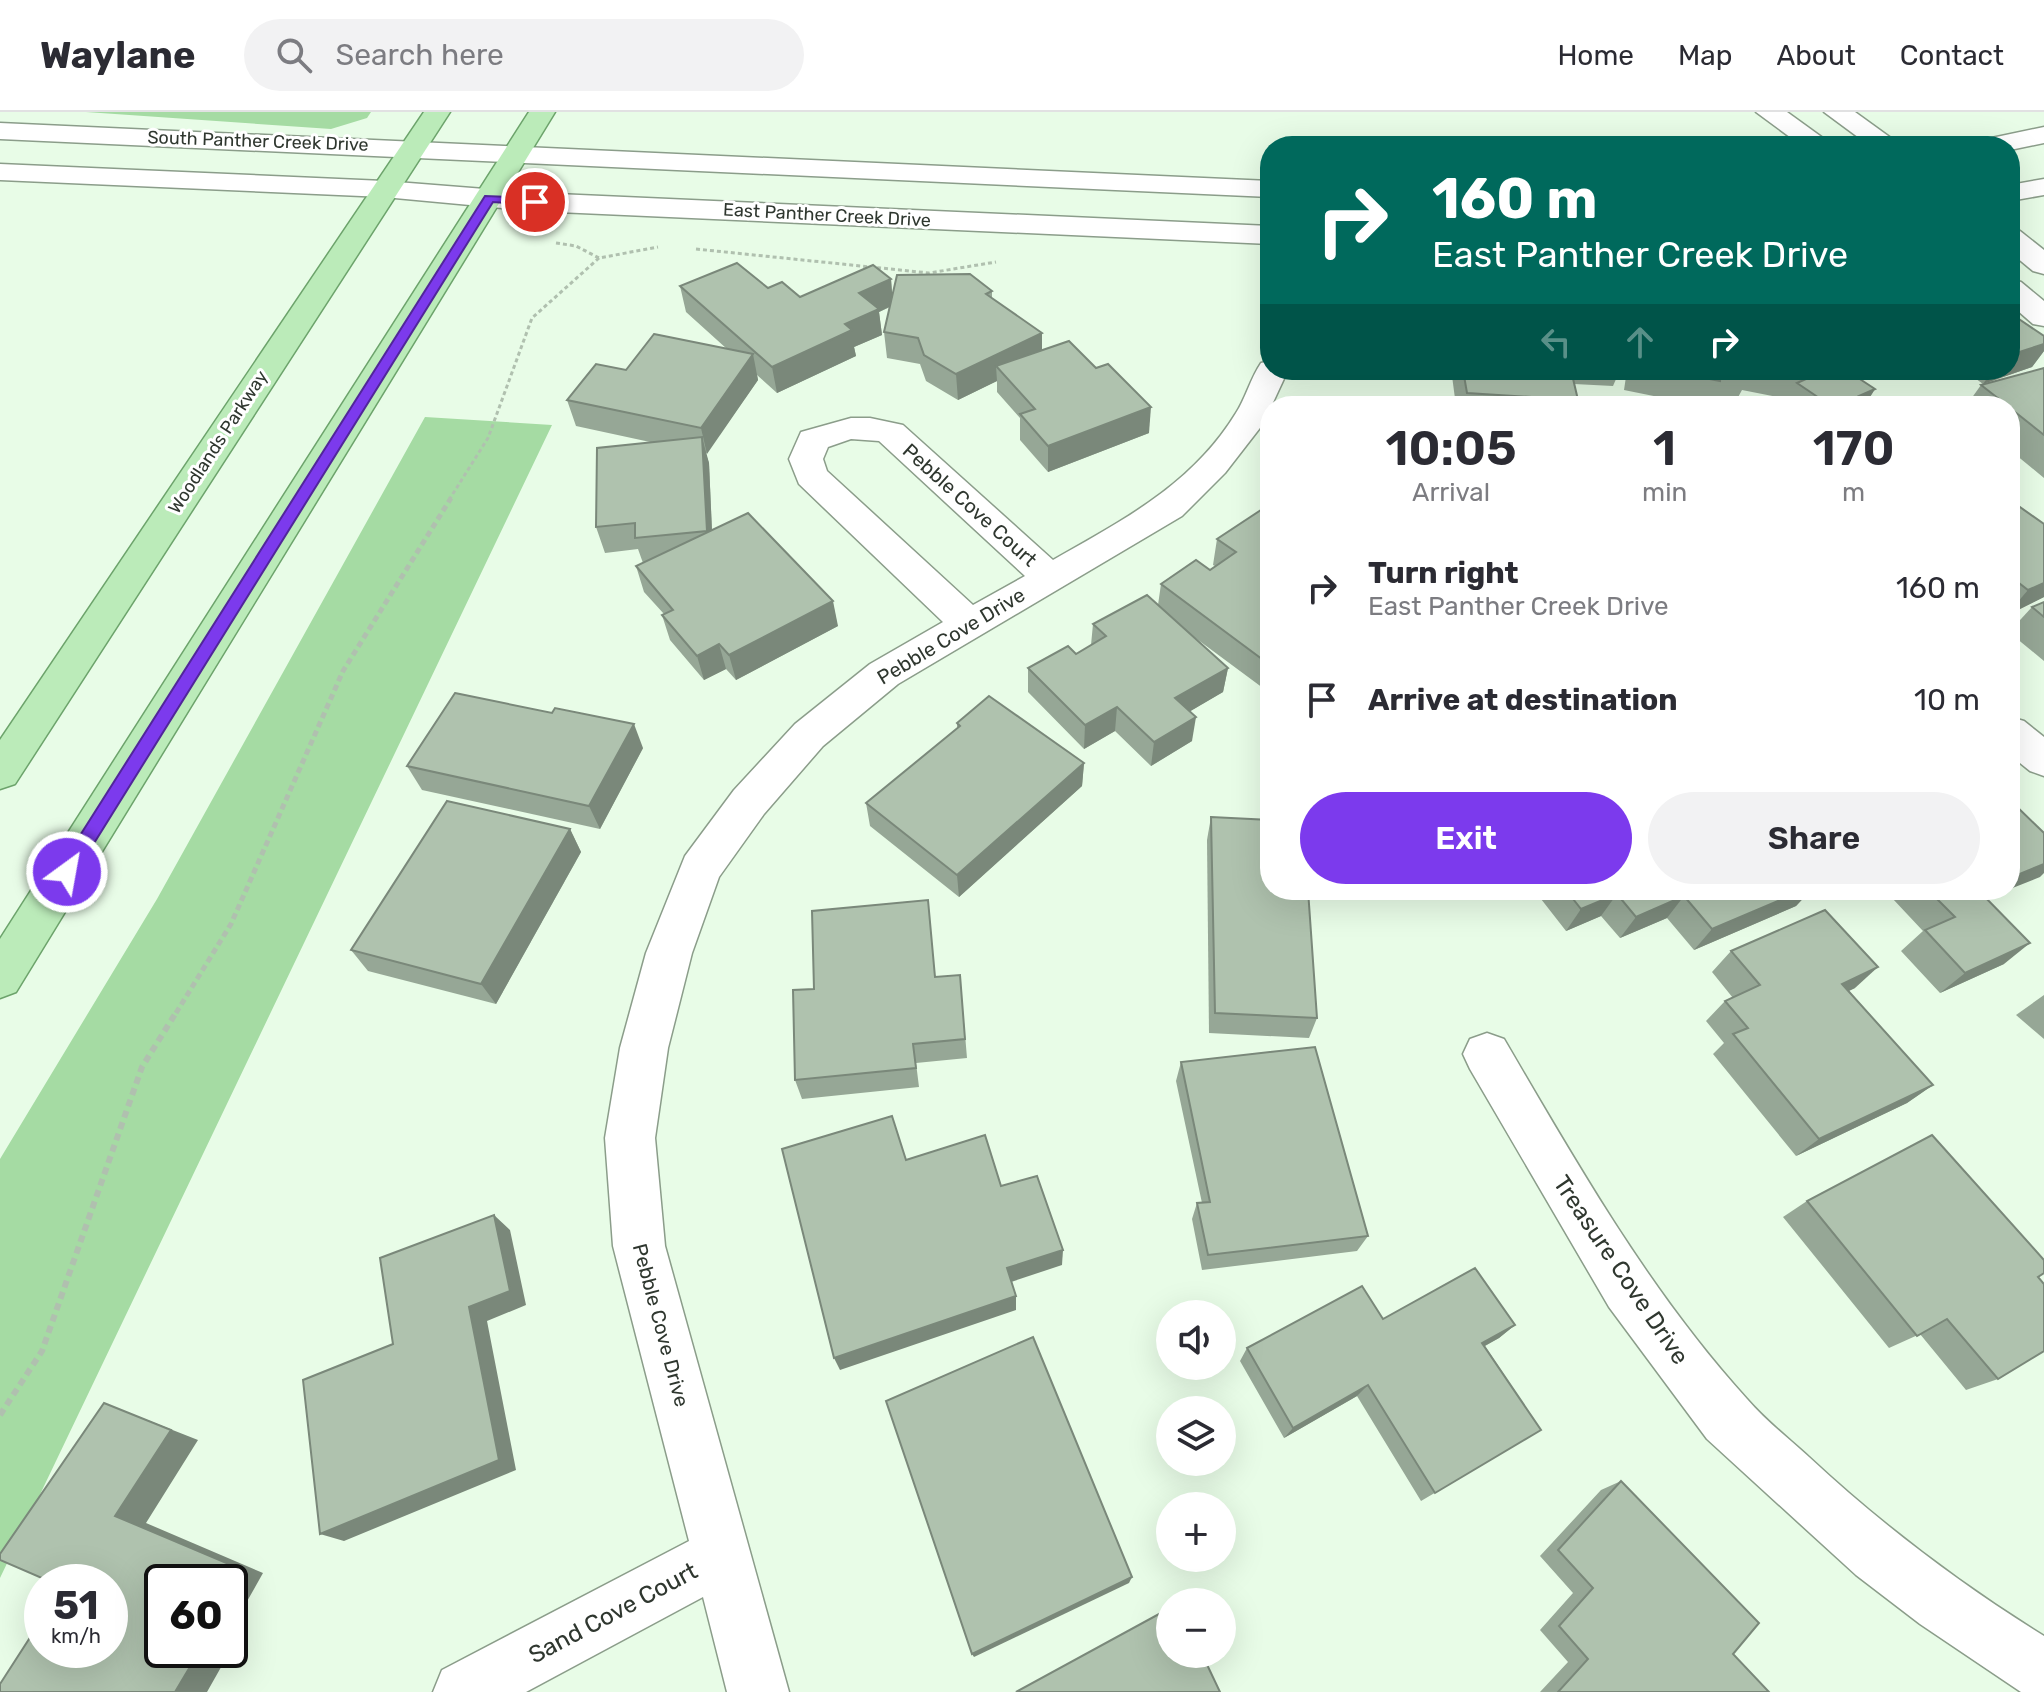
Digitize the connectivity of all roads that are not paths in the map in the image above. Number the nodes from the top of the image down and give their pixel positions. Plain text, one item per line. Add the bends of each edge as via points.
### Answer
1 (437, 112) edge
2 (542, 112) edge
3 (1769, 112) edge
4 (1837, 112) edge
5 (0, 131) edge
6 (2044, 135) edge
7 (1805, 136) edge
8 (1873, 136) edge
9 (2020, 140) edge
10 (415, 147) junction
11 (516, 155) junction
12 (0, 172) edge
13 (2044, 187) edge
14 (384, 189) junction
15 (1260, 189) edge
16 (2020, 191) edge
17 (489, 198) junction
18 (1260, 235) edge
19 (2020, 245) edge
20 (2044, 265) edge
21 (2020, 297) edge
22 (2044, 317) edge
23 (1260, 397) edge
24 (1049, 577) junction
25 (969, 624) junction
26 (2020, 740) edge
27 (2044, 760) edge
28 (0, 773) edge
29 (0, 978) edge
30 (1487, 1054) dead end
31 (720, 1556) junction
32 (2044, 1671) edge
33 (464, 1692) edge
34 (758, 1692) edge

1 - 10 main road, Woodlands Parkway
2 - 11 main road
3 - 7 street
4 - 8 street
5 - 10 street, South Panther Creek Drive
6 - 9 street
10 - 11 street, South Panther Creek Drive
10 - 14 main road, Woodlands Parkway
11 - 15 street
11 - 17 main road
12 - 14 street
13 - 16 street
14 - 17 street, East Panther Creek Drive
14 - 28 main road, Woodlands Parkway
17 - 18 street, East Panther Creek Drive
17 - 29 main road
19 - 20 street
21 - 22 street
23 - 24 street, Pebble Cove Drive via 1251,417 1213,465 1170,508
24 - 25 street, Pebble Cove Drive
24 - 25 street, Pebble Cove Court via 891,433 868,425 841,428 813,440 806,459 811,476
25 - 31 street, Pebble Cove Drive via 884,674 809,735 749,802 700,869 669,953 644,1048 630,1138 639,1246
26 - 27 street
30 - 32 street, Treasure Cove Drive via 1560,1183 1649,1321 1727,1420 1840,1525 1963,1622
31 - 33 street, Sand Cove Court
31 - 34 street, Pebble Cove Drive

